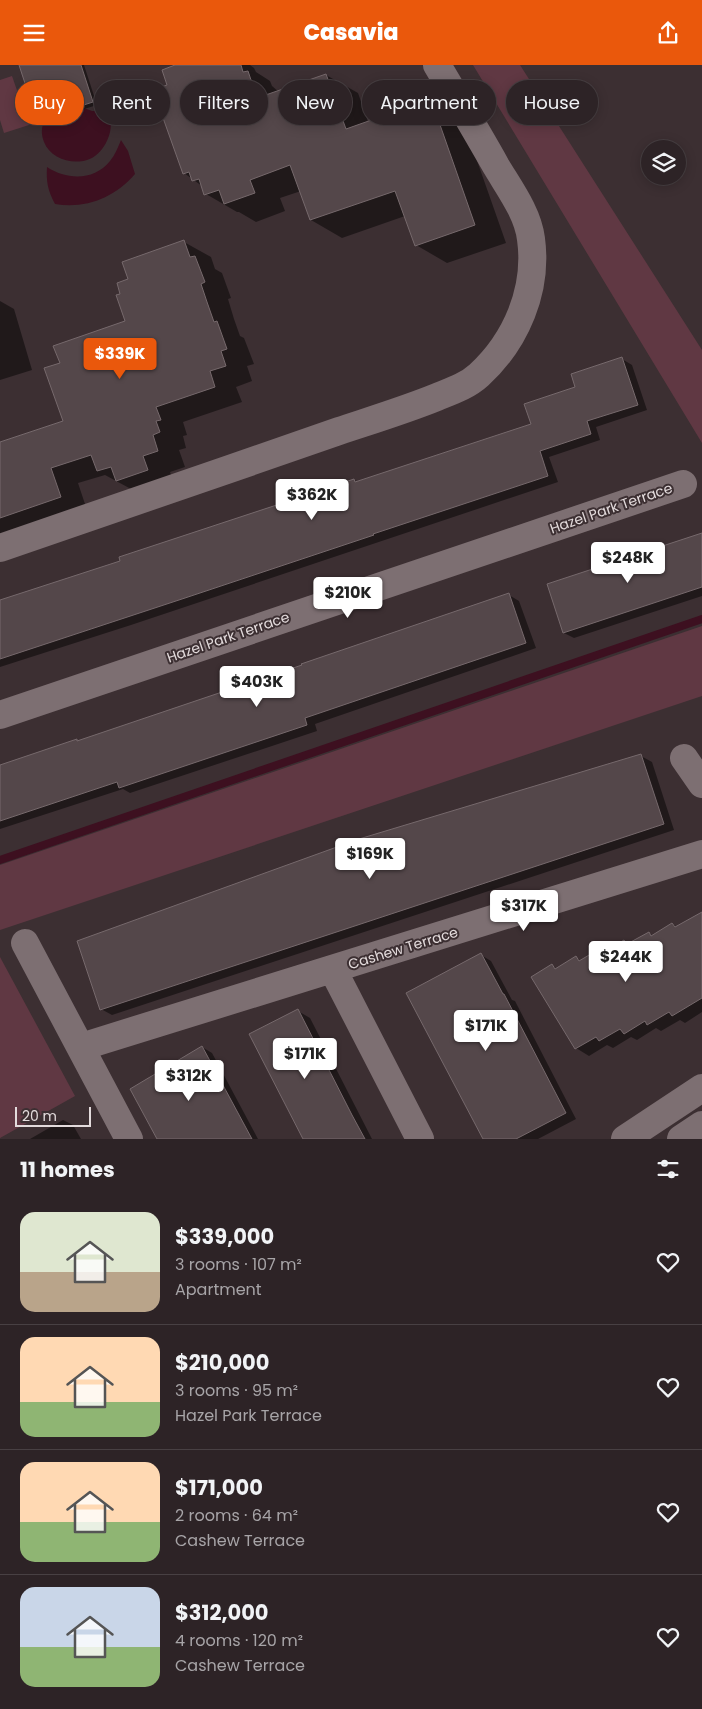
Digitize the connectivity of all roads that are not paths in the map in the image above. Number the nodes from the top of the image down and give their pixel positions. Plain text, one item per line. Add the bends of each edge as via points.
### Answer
1 (437, 65) edge
2 (683, 483) dead end
3 (0, 548) edge
4 (0, 715) edge
5 (684, 758) dead end
6 (702, 784) edge
7 (702, 855) edge
8 (25, 943) dead end
9 (333, 970) junction
10 (81, 1047) junction
11 (702, 1088) edge
12 (702, 1125) edge
13 (129, 1139) edge
14 (420, 1139) edge
15 (626, 1139) edge
16 (681, 1139) edge

1 - 3 street via 522,209 531,237 533,267 525,304 515,330 479,375 462,387 422,403
2 - 4 street, Hazel Park Terrace
5 - 6 street
7 - 9 street, Cashew Terrace
8 - 10 street
9 - 10 street, Cashew Terrace
9 - 14 street, Cashew Terrace
10 - 13 street
11 - 15 street
12 - 16 street

